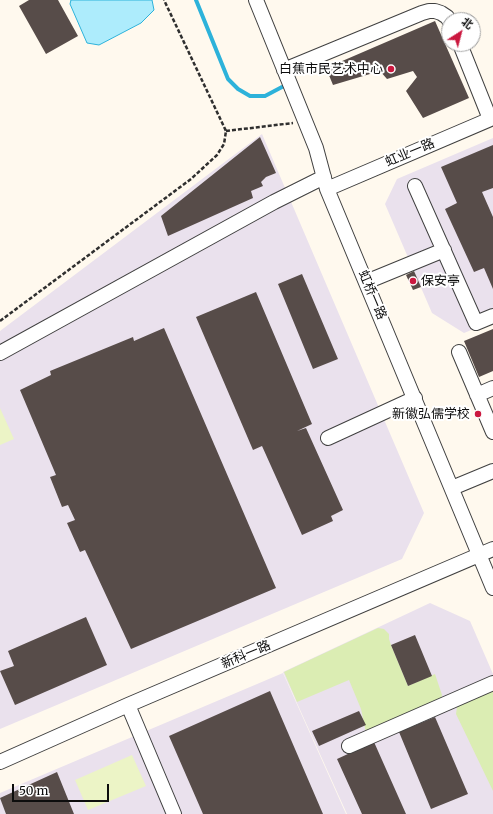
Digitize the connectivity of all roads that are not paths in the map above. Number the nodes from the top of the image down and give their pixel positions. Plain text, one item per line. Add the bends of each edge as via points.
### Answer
1 (256, 0) edge
2 (441, 13) edge
3 (463, 52) edge
4 (284, 70) junction
5 (492, 118) edge
6 (326, 183) junction
7 (415, 186) dead end
8 (444, 250) junction
9 (366, 282) junction
10 (493, 316) edge
11 (459, 352) dead end
12 (0, 353) edge
13 (493, 388) edge
14 (477, 395) junction
15 (415, 398) junction
16 (493, 432) edge
17 (328, 438) dead end
18 (493, 471) edge
19 (452, 488) junction
20 (493, 549) edge
21 (480, 554) junction
22 (493, 588) edge
23 (493, 684) edge
24 (128, 706) junction
25 (349, 746) dead end
26 (0, 762) edge
27 (174, 814) edge

1 - 4 street, 虹桥一路
2 - 4 street via 429,11
3 - 5 street
4 - 6 street, 虹桥一路 via 316,148
5 - 6 street, 虹业一路
6 - 9 street, 虹桥一路
6 - 12 street, 虹业一路 via 274,202
7 - 8 street
8 - 9 street
8 - 10 street via 476,323
9 - 15 street, 虹桥一路
11 - 14 street
13 - 14 street
14 - 16 street
15 - 17 street
15 - 19 street, 虹桥一路
18 - 19 street
19 - 21 street, 虹桥一路
20 - 21 street, 新科一路
21 - 22 street, 虹桥一路
21 - 24 street, 新科一路
23 - 25 street
24 - 26 street, 新科一路
24 - 27 street

